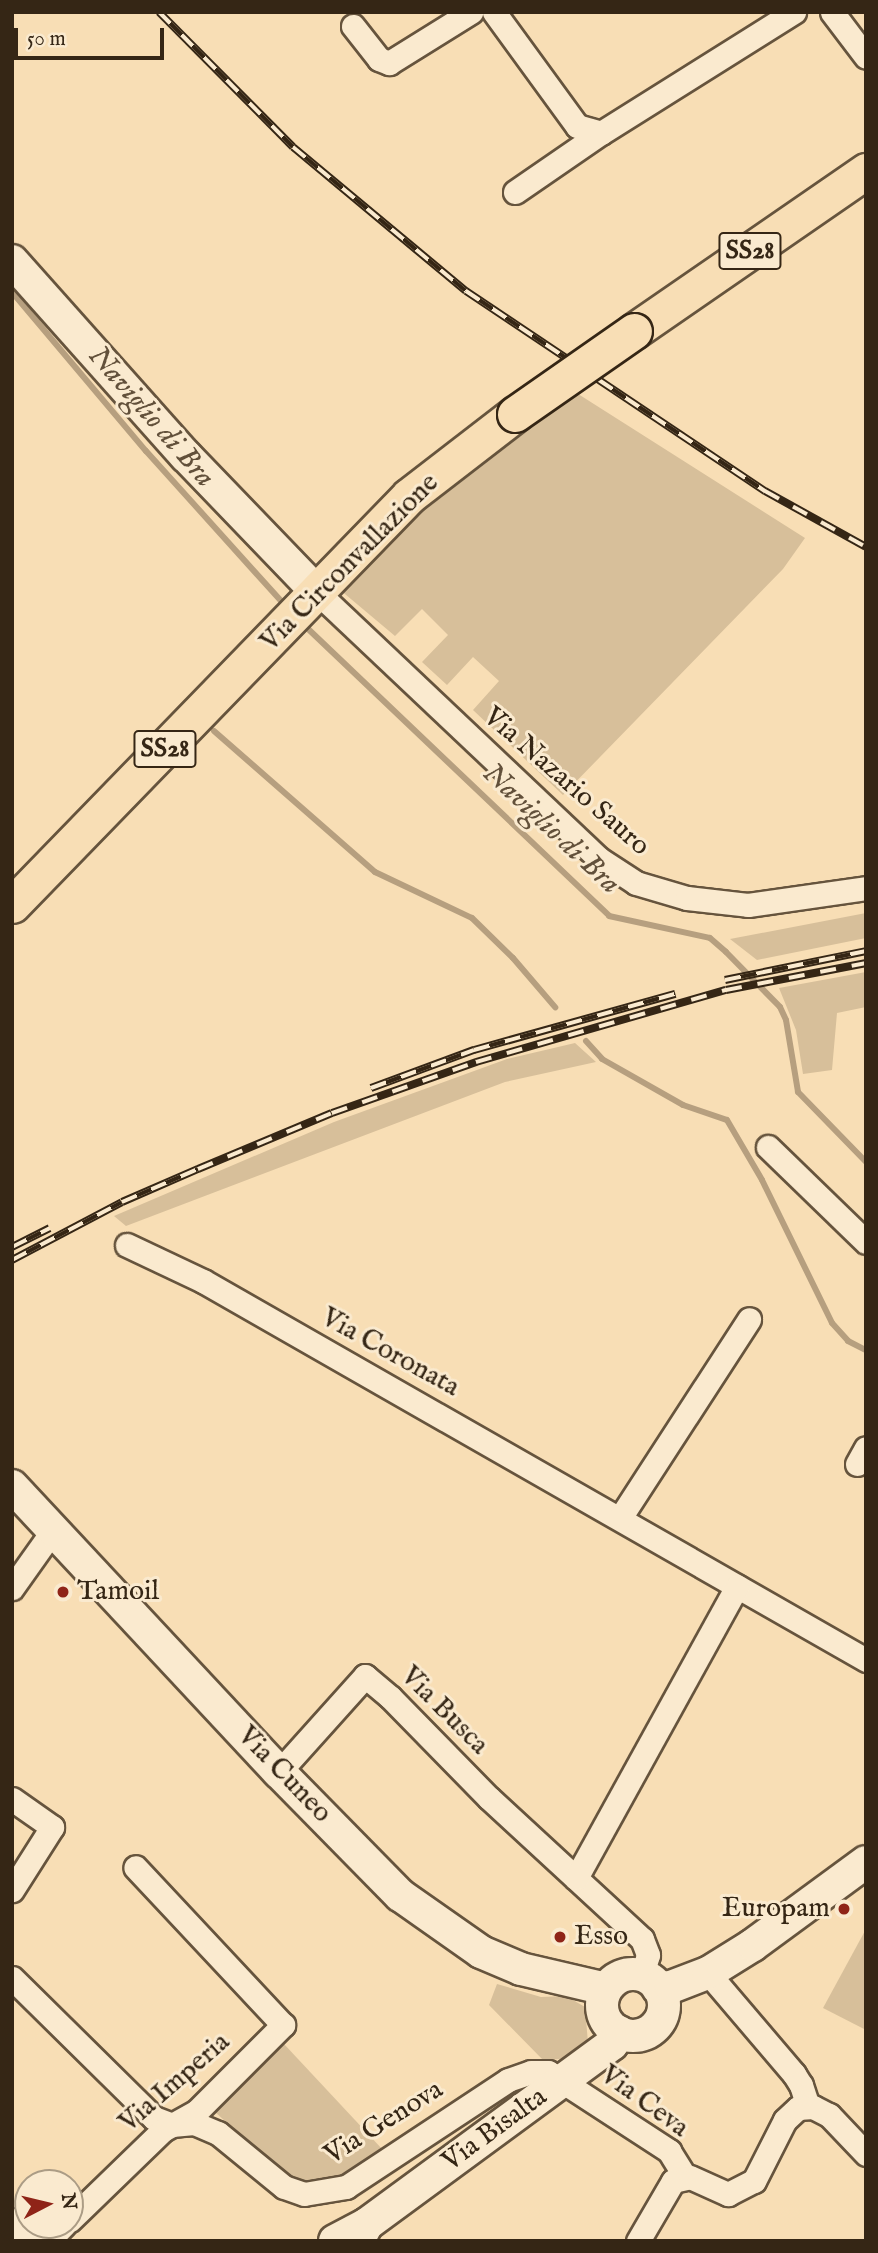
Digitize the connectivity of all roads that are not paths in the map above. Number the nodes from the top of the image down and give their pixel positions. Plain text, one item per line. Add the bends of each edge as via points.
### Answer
1 (471, 12) edge
2 (494, 12) edge
3 (794, 12) edge
4 (832, 12) edge
5 (353, 26) dead end
6 (866, 57) edge
7 (601, 133) junction
8 (866, 172) edge
9 (515, 192) dead end
10 (12, 261) edge
11 (318, 593) junction
12 (866, 888) edge
13 (12, 905) edge
14 (768, 1147) dead end
15 (866, 1242) edge
16 (127, 1245) dead end
17 (749, 1319) dead end
18 (12, 1486) edge
19 (620, 1518) junction
20 (54, 1529) junction
21 (737, 1586) junction
22 (12, 1588) edge
23 (866, 1660) edge
24 (279, 1772) junction
25 (12, 1799) edge
26 (866, 1862) edge
27 (135, 1867) dead end
28 (576, 1878) junction
29 (12, 1890) edge
30 (708, 1973) junction
31 (12, 1978) edge
32 (650, 1981) junction
33 (606, 1989) junction
34 (619, 2032) junction
35 (562, 2080) junction
36 (808, 2107) junction
37 (172, 2125) junction
38 (866, 2154) edge
39 (685, 2177) junction
40 (84, 2207) edge
41 (12, 2220) edge
42 (362, 2232) edge
43 (31, 2241) edge
44 (335, 2241) edge
45 (638, 2241) edge

1 - 5 street via 389,63 372,52
2 - 7 street via 577,126
3 - 7 street
4 - 6 street
7 - 9 street
8 - 11 main road, Via Circonvallazione / SS28, bridge via 515,414 409,496
10 - 11 main road via 186,456
11 - 12 street, Via Nazario Sauro via 598,858 636,883 687,898 748,905
11 - 13 main road, Via Circonvallazione / SS28
14 - 15 street
16 - 19 street, Via Coronata via 203,1281
17 - 19 street
18 - 20 main road, Via Cuneo
19 - 21 street, Via Coronata
20 - 22 street
20 - 24 main road, Via Cuneo
21 - 23 street, Via Coronata
21 - 28 street
24 - 28 street, Via Busca via 365,1676
24 - 33 main road, Via Cuneo via 400,1895 461,1939 521,1969
25 - 29 street via 52,1827
26 - 30 main road
27 - 37 street, Via Imperia via 283,2025 197,2111
28 - 32 street, Via Busca via 642,1939
30 - 32 main road via 671,1987
30 - 36 street via 794,2074
31 - 37 street, Via Genova via 155,2118
32 - 33 main road via 621,1976
32 - 34 main road via 663,2008 655,2025 638,2035
33 - 34 main road via 605,2019
34 - 35 main road, Via Bisalta via 612,2044
35 - 37 street, Via Genova via 548,2072 531,2071 508,2080 346,2187 323,2192 304,2194 284,2187 218,2133 194,2123
35 - 39 street, Via Ceva via 669,2151
35 - 42 main road, Via Bisalta
36 - 38 street via 829,2115
36 - 39 street via 799,2108 785,2120 747,2187 728,2194
37 - 40 street, Via Imperia
39 - 45 street via 669,2184
41 - 43 street
42 - 44 main road, Via Bisalta

